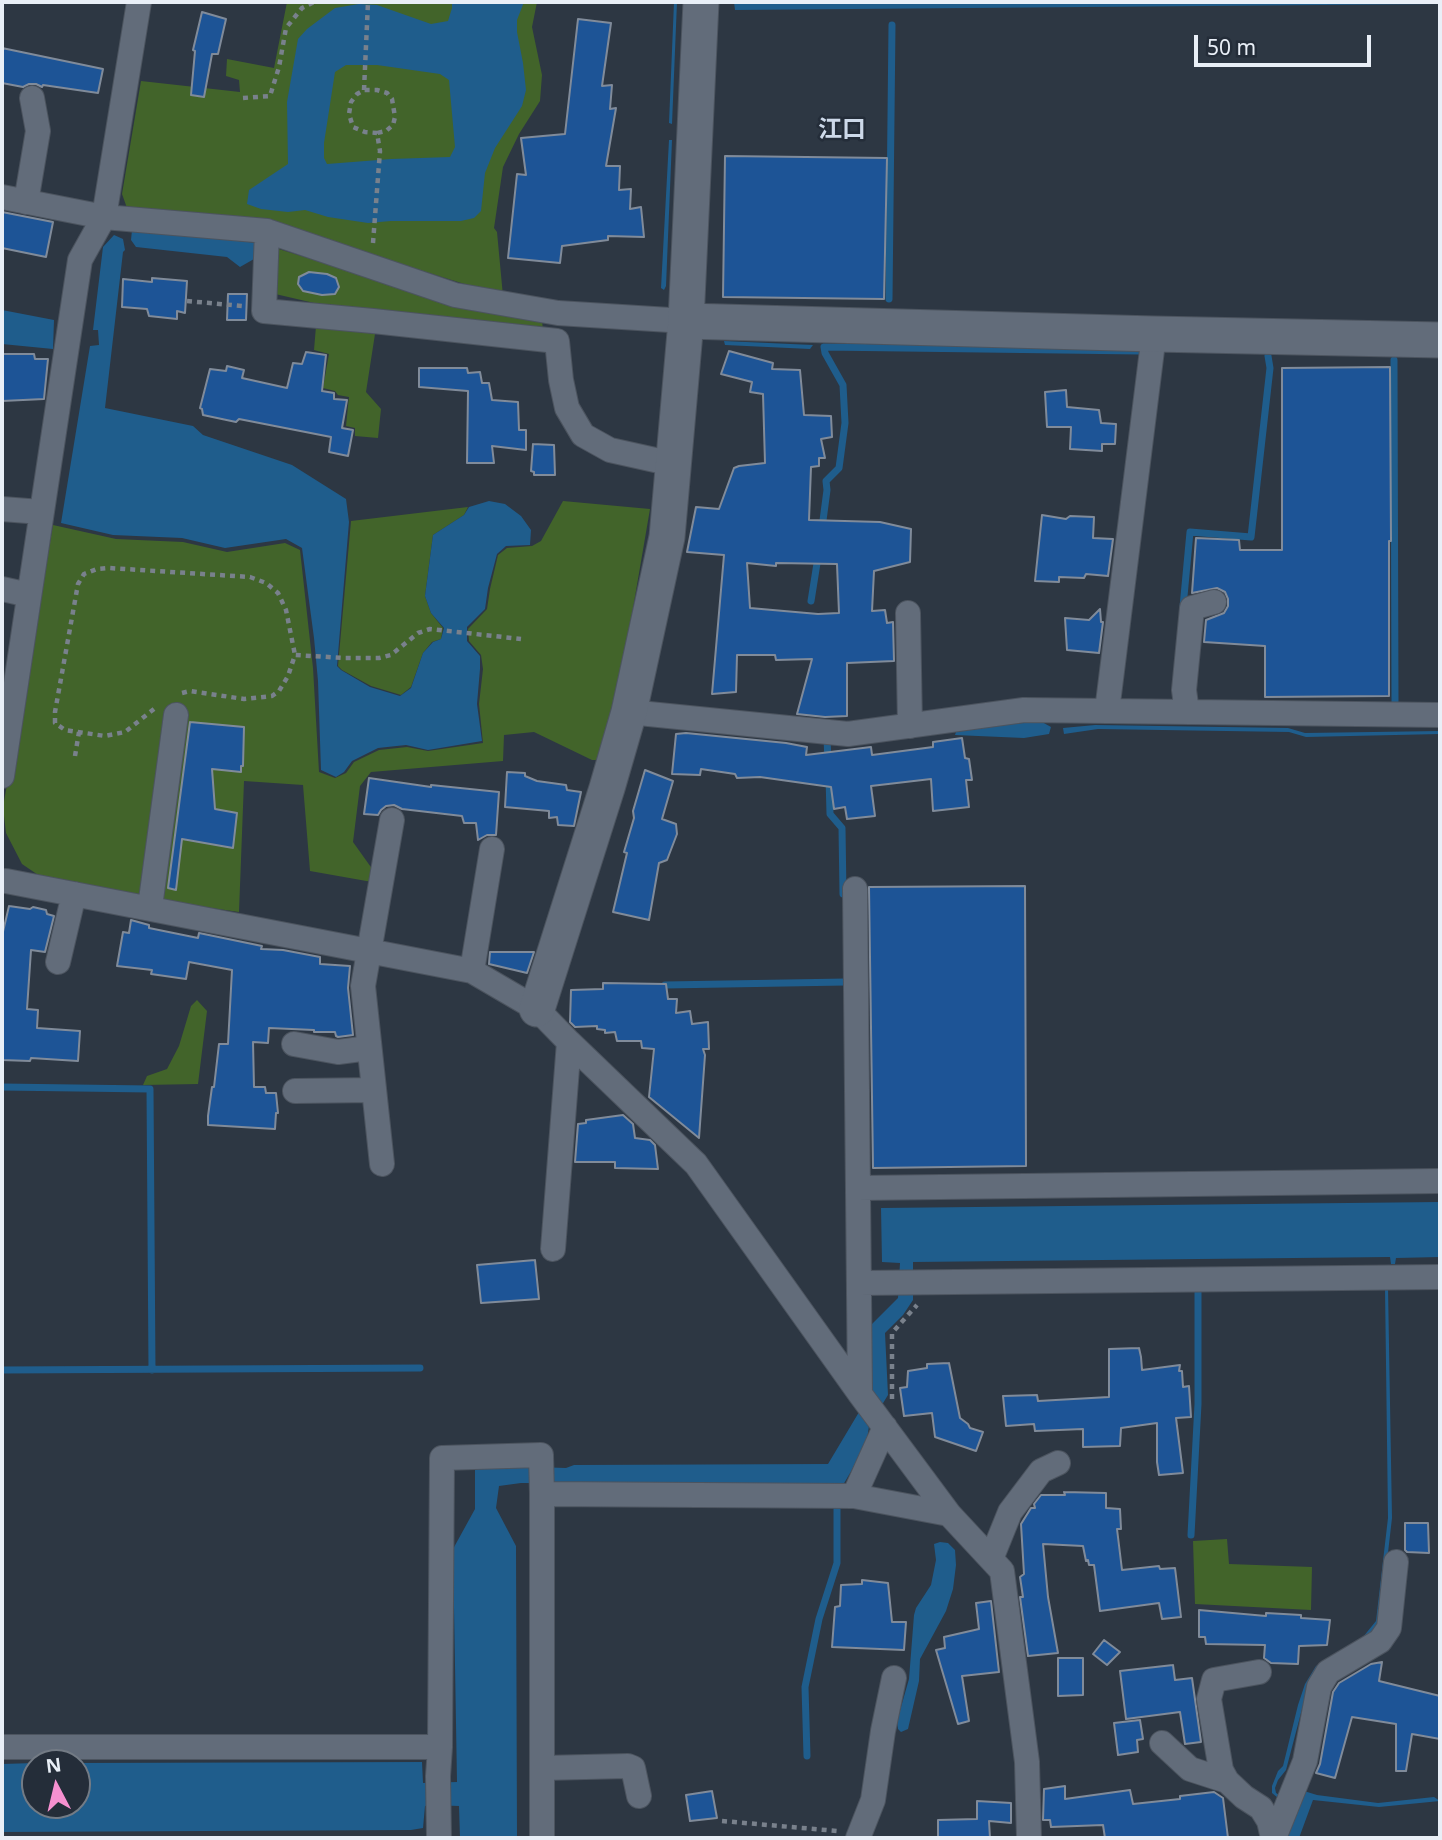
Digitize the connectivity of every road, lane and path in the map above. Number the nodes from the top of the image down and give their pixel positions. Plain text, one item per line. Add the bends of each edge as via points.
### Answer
1 (139, 2) edge
2 (314, 2) edge
3 (368, 2) edge
4 (701, 2) edge
5 (364, 90) junction
6 (32, 98) dead end
7 (243, 98) dead end
8 (377, 133) junction
9 (2, 197) edge
10 (26, 202) junction
11 (104, 217) junction
12 (267, 231) junction
13 (371, 268) junction
14 (187, 301) dead end
15 (264, 309) junction
16 (686, 321) junction
17 (1154, 334) junction
18 (1440, 340) edge
19 (673, 464) junction
20 (2, 509) edge
21 (41, 512) junction
22 (2, 589) edge
23 (29, 595) junction
24 (1214, 602) dead end
25 (908, 613) dead end
26 (521, 639) dead end
27 (295, 655) junction
28 (170, 704) junction
29 (1107, 711) junction
30 (629, 712) junction
31 (1186, 712) junction
32 (1440, 715) edge
33 (910, 726) junction
34 (79, 732) junction
35 (75, 756) dead end
36 (2, 776) edge
37 (392, 820) dead end
38 (492, 849) dead end
39 (3, 883) edge
40 (855, 889) dead end
41 (74, 894) junction
42 (150, 907) junction
43 (368, 950) junction
44 (58, 962) dead end
45 (472, 971) junction
46 (537, 1009) junction
47 (569, 1042) junction
48 (295, 1044) dead end
49 (369, 1048) junction
50 (374, 1090) junction
51 (295, 1091) dead end
52 (382, 1164) dead end
53 (1440, 1181) edge
54 (858, 1188) junction
55 (553, 1249) dead end
56 (1440, 1277) edge
57 (921, 1282) junction
58 (859, 1283) junction
59 (860, 1394) junction
60 (885, 1427) junction
61 (1058, 1463) dead end
62 (542, 1494) junction
63 (853, 1496) junction
64 (949, 1514) junction
65 (991, 1559) junction
66 (1396, 1562) dead end
67 (1259, 1672) dead end
68 (894, 1678) dead end
69 (1161, 1743) dead end
70 (440, 1746) junction
71 (2, 1747) edge
72 (543, 1768) junction
73 (1227, 1781) junction
74 (639, 1796) dead end
75 (722, 1821) dead end
76 (439, 1828) edge
77 (851, 1835) edge
78 (542, 1838) edge
79 (1028, 1838) edge
80 (1273, 1838) edge

1 - 11 street
2 - 7 path via 302,8 286,28 270,96
3 - 5 path
4 - 16 street
5 - 8 path via 351,102 349,114 354,127
5 - 8 path via 387,93 392,99 393,125
6 - 10 street via 38,131
8 - 13 path via 380,151
9 - 10 street
10 - 11 street
11 - 12 street
11 - 21 street via 79,260
12 - 13 street
12 - 15 street
13 - 16 street via 454,295 545,311
14 - 15 path
15 - 19 street via 557,341 567,408 583,435 610,450
16 - 17 street
16 - 19 street
17 - 18 street
17 - 29 street
19 - 30 street via 667,537
20 - 21 street
21 - 23 street
22 - 23 street
23 - 36 street
24 - 31 street via 1192,608
25 - 33 street
26 - 27 path via 430,629 379,658
27 - 28 path via 288,676 272,696 244,699 190,691
27 - 34 path via 286,610 267,583 250,577 97,569 78,584 55,712 55,723
28 - 34 path via 124,732 105,736
28 - 42 street
29 - 31 street
29 - 33 street via 1024,710
30 - 33 street via 848,734
30 - 46 street
31 - 32 street
34 - 35 path
37 - 43 street
38 - 45 street
39 - 41 street
40 - 54 street
41 - 42 street
41 - 44 street
42 - 43 street
43 - 45 street
43 - 49 street via 363,986
45 - 46 street
46 - 47 street
47 - 55 street
47 - 59 street via 696,1164
48 - 49 street via 338,1052
49 - 50 street
50 - 51 street
50 - 52 street
53 - 54 street
54 - 58 street
56 - 57 street
57 - 58 street
57 - 60 path via 916,1307 892,1334 892,1396
58 - 59 street
59 - 60 street
60 - 63 street
60 - 64 street
61 - 65 street via 1041,1471 1010,1513
62 - 63 street
62 - 70 street via 541,1455 442,1458
62 - 72 street
63 - 64 street
64 - 65 street
65 - 79 street via 1002,1571 1027,1762
66 - 80 street via 1389,1628 1380,1641 1328,1672 1319,1687 1305,1761
67 - 73 street via 1214,1680 1209,1699 1221,1770
68 - 77 street via 873,1800
69 - 73 street via 1190,1769
70 - 71 street
70 - 76 street
72 - 74 street via 628,1766 633,1768
72 - 78 street
73 - 80 street via 1261,1808
75 - 77 path

